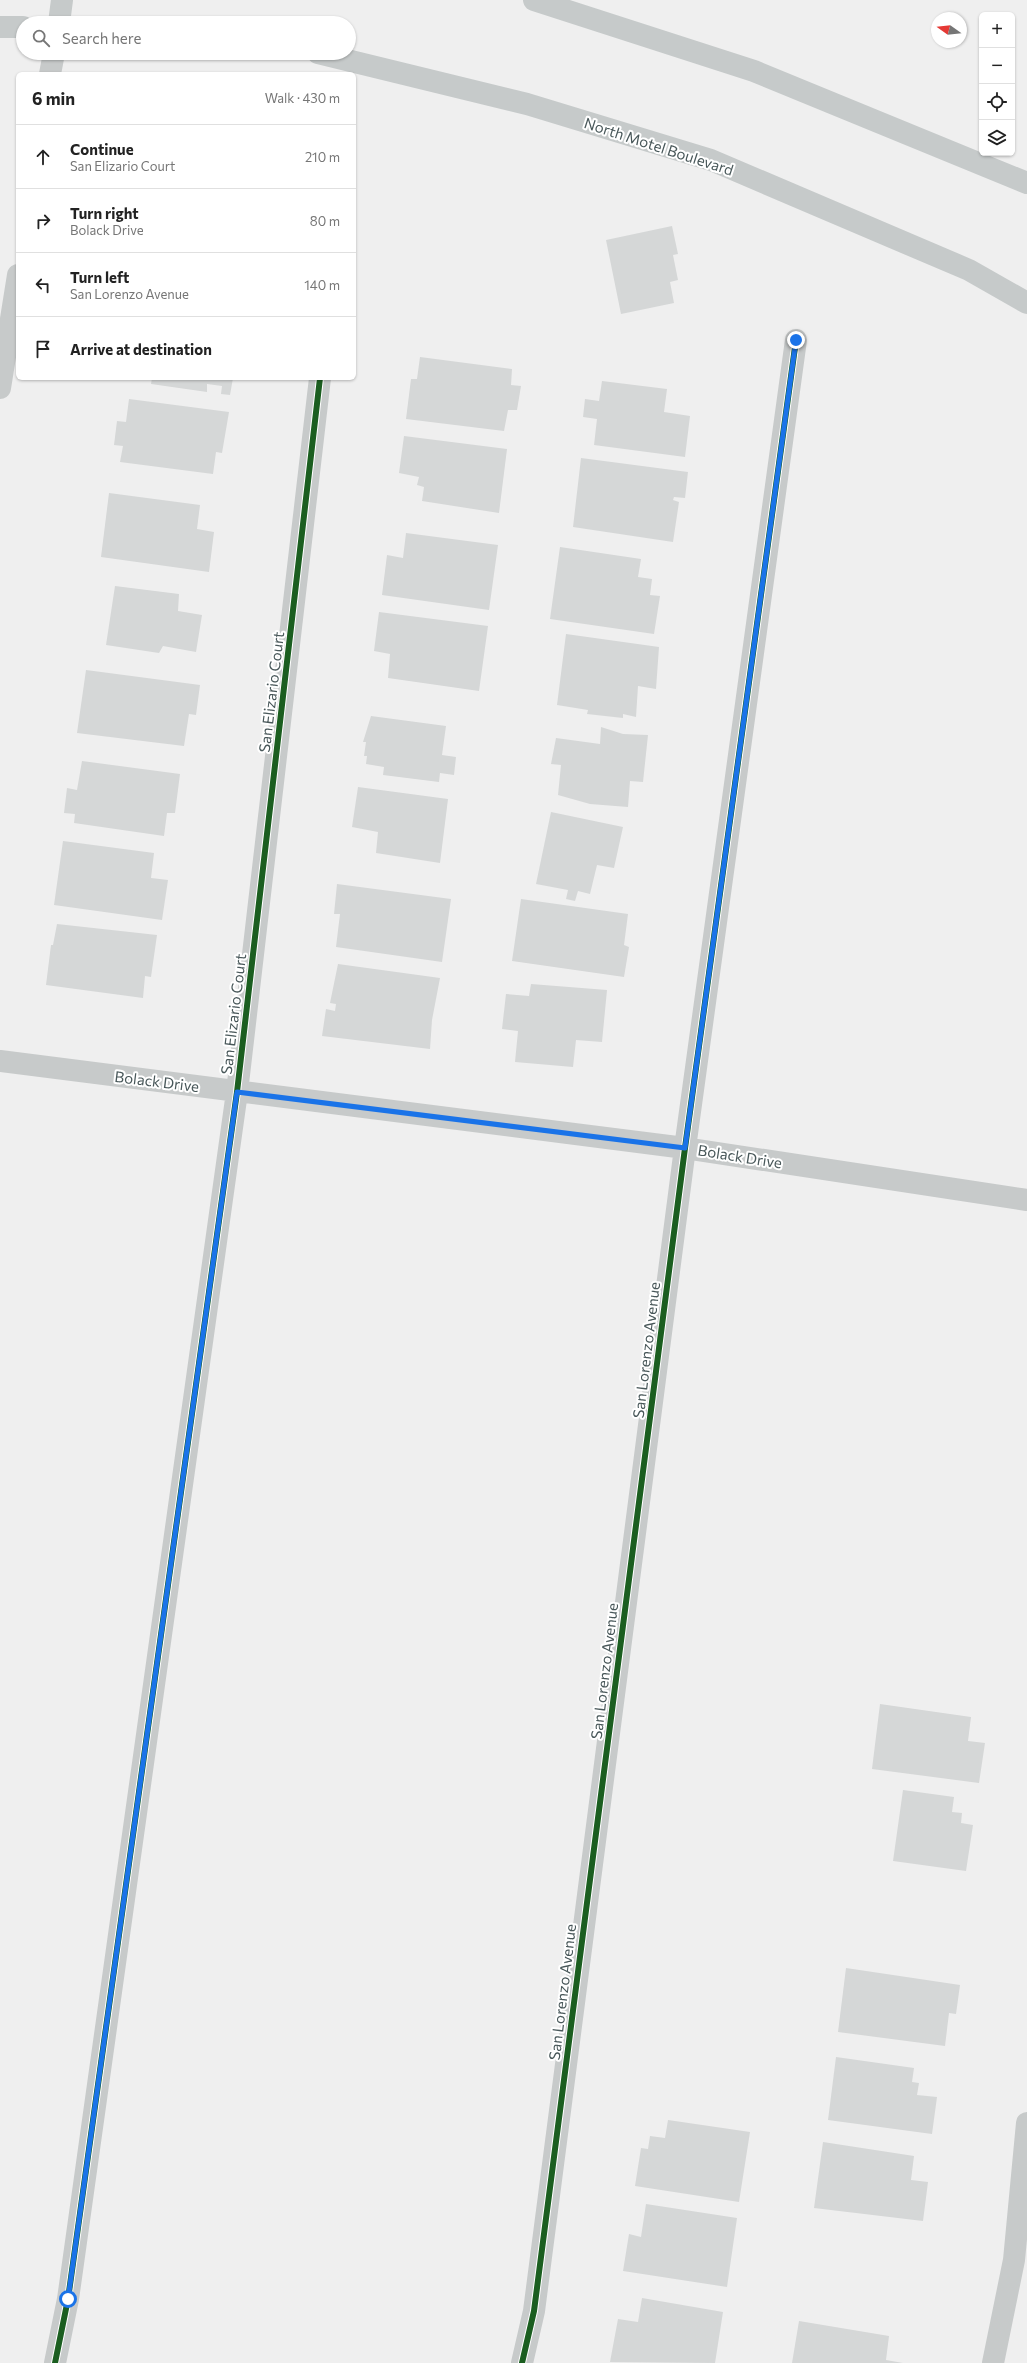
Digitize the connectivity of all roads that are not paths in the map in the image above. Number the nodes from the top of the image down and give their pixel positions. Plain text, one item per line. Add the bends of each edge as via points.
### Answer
1 (62, 0) edge
2 (534, 0) edge
3 (60, 16) edge
4 (0, 27) edge
5 (16, 27) edge
6 (53, 60) edge
7 (347, 60) edge
8 (50, 72) edge
9 (1027, 183) edge
10 (16, 288) edge
11 (1027, 303) edge
12 (796, 340) dead end
13 (320, 380) edge
14 (0, 388) edge
15 (0, 1062) edge
16 (237, 1092) junction
17 (685, 1148) junction
18 (1027, 1200) edge
19 (1027, 2123) edge
20 (55, 2363) edge
21 (522, 2363) edge
22 (993, 2363) edge

1 - 3 street
2 - 9 street via 754,71
4 - 5 street
6 - 8 street
7 - 11 street, North Motel Boulevard via 527,104 711,160 969,270
10 - 14 street
12 - 17 street, San Lorenzo Avenue
13 - 16 street, San Elizario Court
15 - 16 street, Bolack Drive
16 - 17 street, Bolack Drive
16 - 20 street, San Elizario Court via 68,2299
17 - 18 street, Bolack Drive
17 - 21 street, San Lorenzo Avenue via 534,2311
19 - 22 street via 1014,2260

